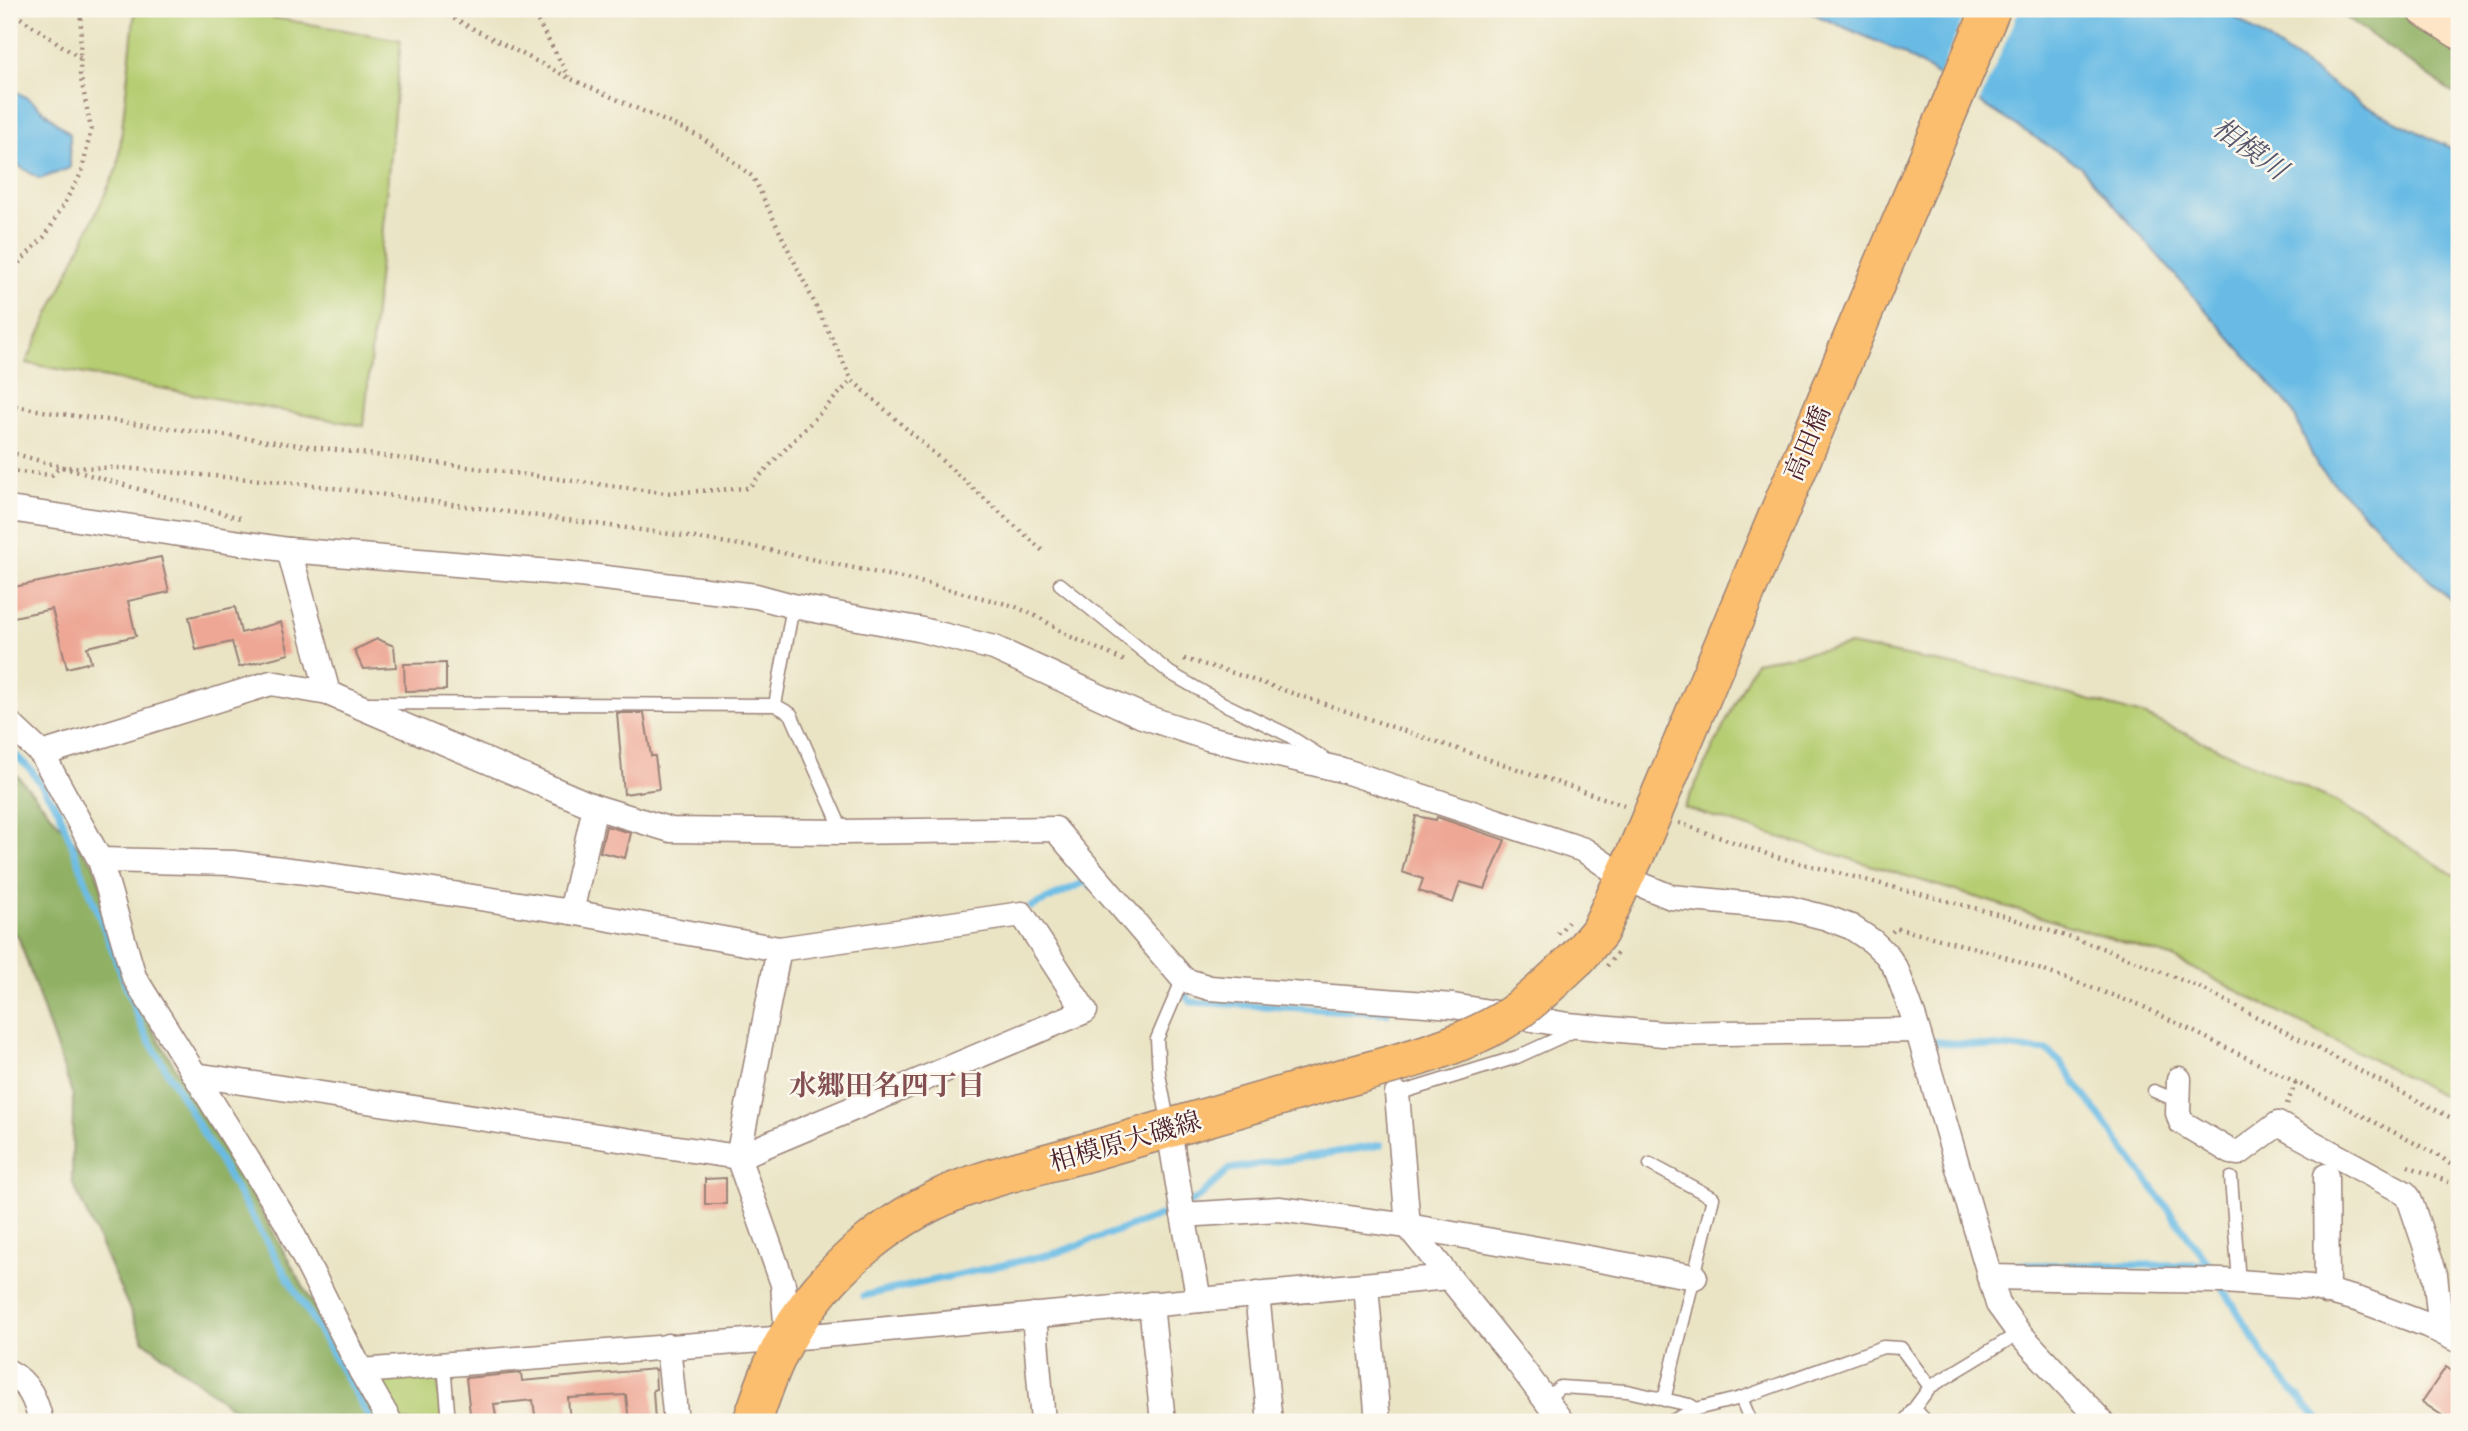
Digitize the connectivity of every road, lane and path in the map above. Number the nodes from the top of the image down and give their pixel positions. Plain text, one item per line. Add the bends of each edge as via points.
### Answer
1 (81, 9) edge
2 (435, 9) edge
3 (531, 9) edge
4 (1991, 9) edge
5 (2425, 9) edge
6 (9, 10) edge
7 (2459, 31) edge
8 (81, 58) junction
9 (569, 78) junction
10 (9, 273) edge
11 (852, 380) junction
12 (9, 405) edge
13 (9, 452) edge
14 (60, 467) junction
15 (9, 471) edge
16 (9, 509) edge
17 (244, 519) dead end
18 (289, 550) junction
19 (1044, 551) dead end
20 (1060, 584) dead end
21 (793, 606) junction
22 (1128, 662) dead end
23 (1170, 673) junction
24 (328, 693) junction
25 (354, 703) junction
26 (775, 705) junction
27 (9, 723) edge
28 (42, 754) junction
29 (1342, 770) junction
30 (595, 807) junction
31 (1628, 807) dead end
32 (1667, 820) dead end
33 (843, 832) junction
34 (100, 860) junction
35 (1630, 866) junction
36 (570, 912) junction
37 (1575, 913) dead end
38 (1896, 928) dead end
39 (1565, 940) junction
40 (779, 949) junction
41 (1179, 987) junction
42 (1583, 1027) junction
43 (1917, 1030) junction
44 (195, 1075) junction
45 (2178, 1090) joint
46 (2154, 1091) dead end
47 (1396, 1094) joint
48 (2459, 1122) edge
49 (1169, 1129) junction
50 (738, 1157) junction
51 (1650, 1164) dead end
52 (2459, 1171) edge
53 (2326, 1176) dead end
54 (2231, 1178) dead end
55 (1182, 1215) junction
56 (1408, 1226) junction
57 (1449, 1277) junction
58 (1695, 1277) junction
59 (1989, 1277) junction
60 (2221, 1281) junction
61 (1366, 1286) junction
62 (2327, 1292) junction
63 (1257, 1294) junction
64 (1199, 1300) junction
65 (1151, 1304) junction
66 (1034, 1315) junction
67 (2019, 1333) junction
68 (2450, 1336) edge
69 (787, 1337) junction
70 (668, 1346) junction
71 (443, 1365) junction
72 (361, 1371) junction
73 (9, 1372) edge
74 (1930, 1387) junction
75 (1741, 1398) junction
76 (1546, 1400) junction
77 (1664, 1400) junction
78 (1696, 1409) junction
79 (1915, 1409) junction
80 (41, 1422) edge
81 (390, 1422) edge
82 (449, 1422) edge
83 (676, 1422) edge
84 (752, 1422) edge
85 (1040, 1422) edge
86 (1163, 1422) edge
87 (1270, 1422) edge
88 (1378, 1422) edge
89 (1562, 1422) edge
90 (1671, 1422) edge
91 (1751, 1422) edge
92 (1904, 1422) edge
93 (1927, 1422) edge
94 (2102, 1422) edge

1 - 8 path
2 - 9 path
3 - 9 path
4 - 35 main road, 高田橋, bridge
5 - 7 main road
6 - 8 path
8 - 10 path via 90,129 82,172 46,235
9 - 11 path via 703,138 753,177
11 - 12 path via 748,488 666,493
11 - 19 path
13 - 14 path
14 - 15 path via 52,475
14 - 17 path
14 - 22 path via 136,469 305,485 759,548 916,580 1014,606
16 - 18 street
18 - 21 street via 563,573 756,596
18 - 24 street
20 - 23 lane
21 - 26 lane
21 - 29 street via 993,648 1142,716 1208,738
23 - 29 lane via 1286,734
23 - 31 path via 1177,657 1224,670
24 - 25 street
24 - 28 street via 271,683
25 - 26 lane
25 - 30 street
26 - 33 lane via 791,714
27 - 28 street
28 - 34 street
29 - 35 street
30 - 33 street via 671,830
30 - 36 street
32 - 48 path via 1773,856 2001,915 2105,948 2232,1003
33 - 41 street via 1055,829
34 - 36 street via 233,863
34 - 44 street via 134,977
35 - 39 main road, 高田橋 via 1599,932
35 - 43 street via 1671,897 1788,908 1851,928 1872,941 1892,963
36 - 40 street
37 - 39 path
38 - 52 path via 1991,952 2140,1005 2344,1106
39 - 49 main road, 相模原大磯線, bridge via 1539,993 1475,1035 1401,1062
40 - 50 street
40 - 50 street via 1022,914 1085,1011
41 - 42 street via 1453,1006
41 - 49 lane via 1157,1039
42 - 43 street via 1663,1034
42 - 47 lane via 1517,1057
43 - 59 street
44 - 50 street
44 - 72 street via 287,1223
45 - 46 lane
45 - 68 street via 2181,1122 2231,1152 2239,1153 2278,1124 2406,1193 2435,1274
47 - 56 street
49 - 55 street
49 - 69 main road, 相模原大磯線 via 974,1184 912,1212 888,1226 844,1265
50 - 69 street via 783,1284
51 - 58 lane via 1713,1198
53 - 62 street
54 - 60 lane
55 - 56 street via 1279,1209
55 - 64 street
56 - 57 street
56 - 58 street
57 - 61 street
57 - 76 street
58 - 77 lane
59 - 60 street
59 - 67 street via 1998,1304
60 - 62 street
61 - 63 street
61 - 88 street
62 - 68 street via 2360,1300
63 - 64 street
63 - 87 street
64 - 65 street
65 - 66 street
65 - 86 street
66 - 69 street
66 - 85 street
67 - 74 lane
67 - 94 street
69 - 70 street
69 - 84 main road, 相模原大磯線
70 - 71 street
70 - 83 street
71 - 72 street
71 - 82 lane
72 - 81 street
73 - 80 street via 23,1381 37,1403
74 - 75 lane via 1901,1348 1883,1347
74 - 79 lane
75 - 78 lane
75 - 91 lane
76 - 77 lane via 1560,1387 1626,1391
76 - 89 street
77 - 78 lane
78 - 90 lane
79 - 92 lane
79 - 93 lane

